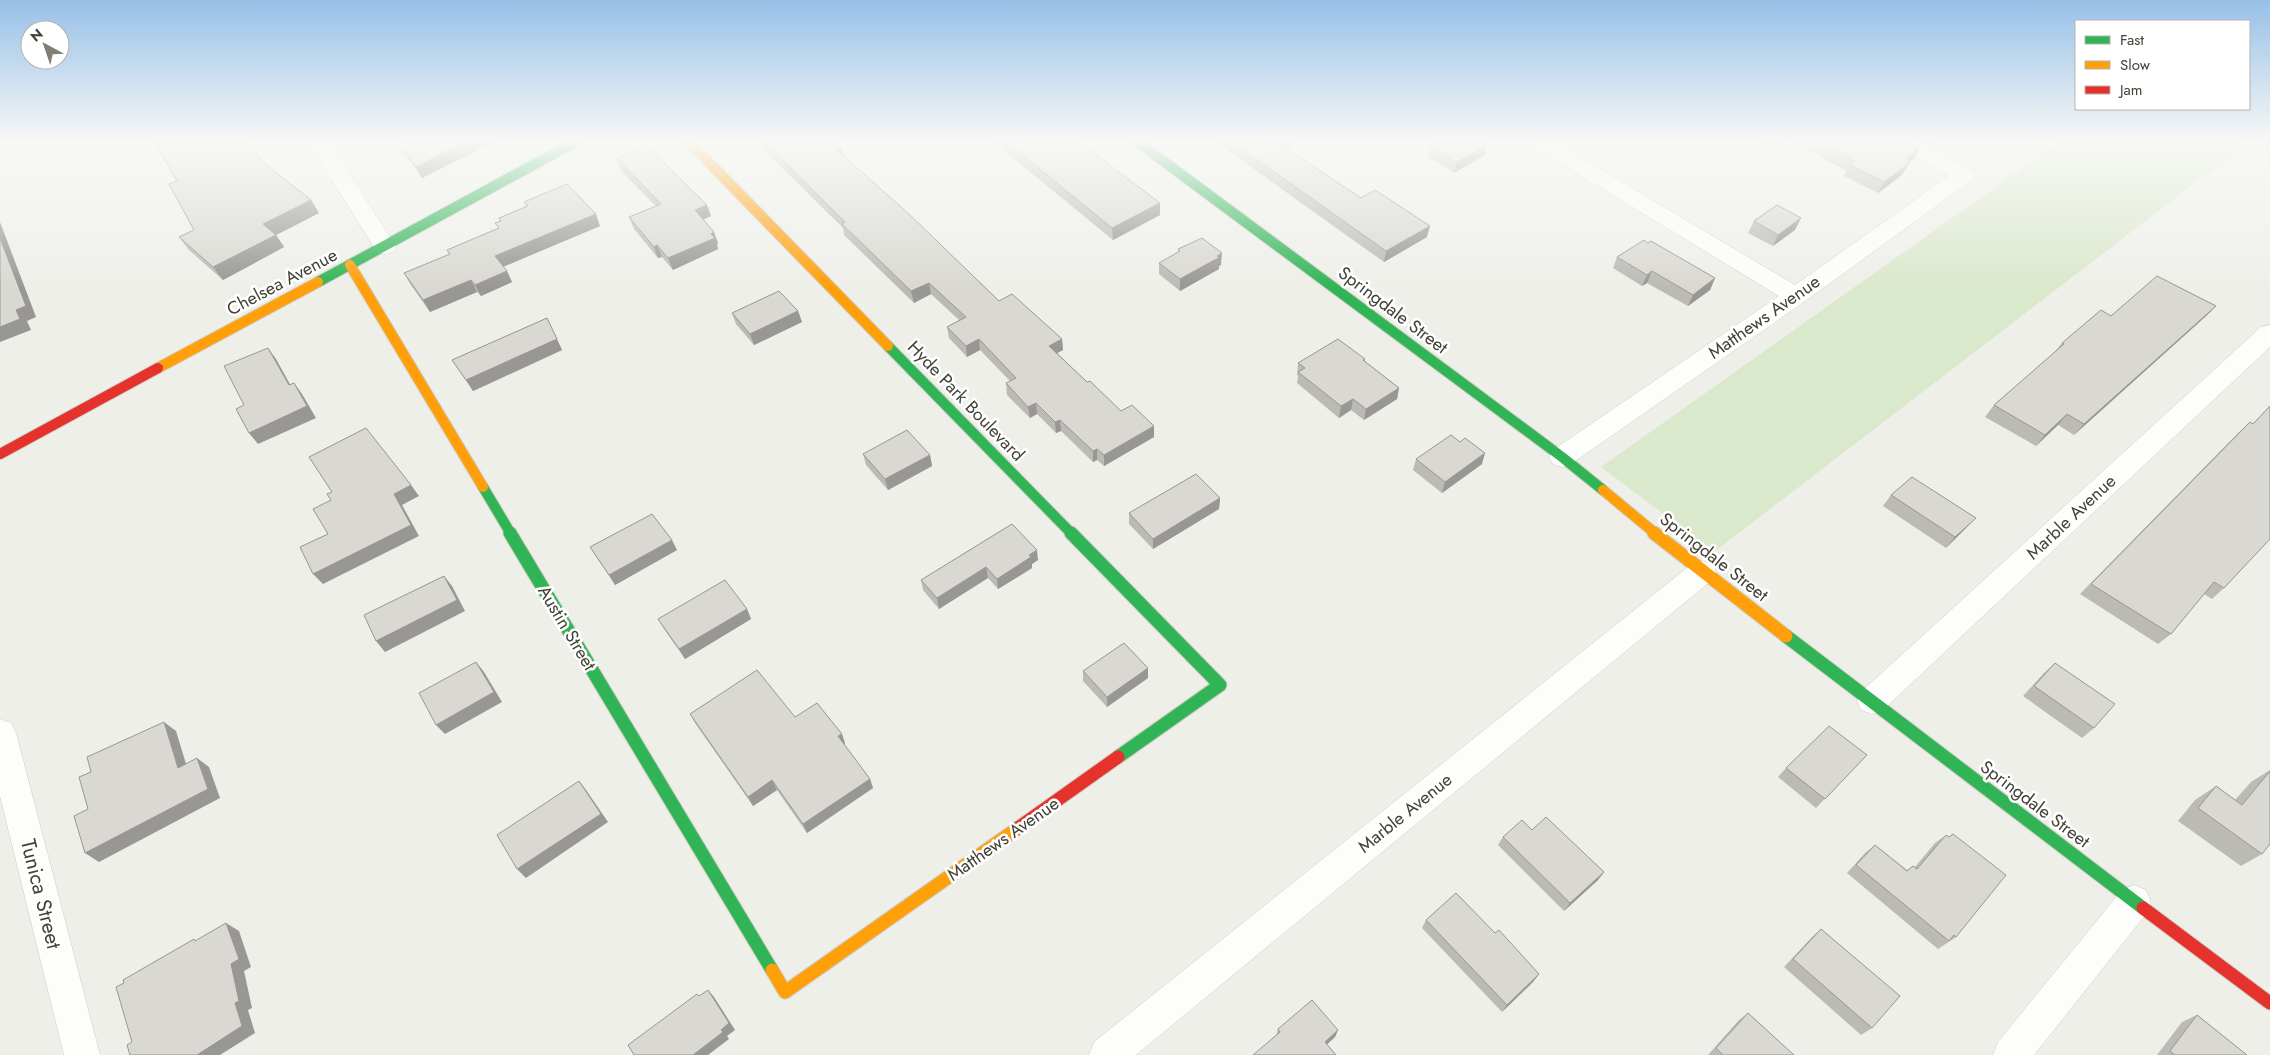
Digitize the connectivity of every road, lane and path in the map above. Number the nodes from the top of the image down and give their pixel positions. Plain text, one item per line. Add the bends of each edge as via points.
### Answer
1 (348, 189) edge
2 (490, 189) edge
3 (735, 189) edge
4 (1201, 189) edge
5 (1618, 189) edge
6 (1944, 189) edge
7 (385, 247) junction
8 (350, 265) junction
9 (1796, 296) junction
10 (2270, 332) edge
11 (0, 454) edge
12 (1562, 457) junction
13 (1702, 572) junction
14 (1220, 686) joint
15 (1872, 701) junction
16 (0, 733) edge
17 (2134, 902) junction
18 (785, 992) joint
19 (2270, 1003) edge
20 (82, 1055) edge
21 (1107, 1055) edge
22 (2011, 1055) edge

1 - 7 street
2 - 7 street, Chelsea Avenue
3 - 14 street, Hyde Park Boulevard
4 - 12 street, Springdale Street
5 - 9 street
6 - 9 street, Matthews Avenue
7 - 8 street, Chelsea Avenue
8 - 11 street, Chelsea Avenue
8 - 18 street, Austin Street
9 - 12 street, Matthews Avenue
10 - 15 street, Marble Avenue
12 - 13 street, Springdale Street
13 - 15 street, Springdale Street
13 - 21 street, Marble Avenue
14 - 18 street, Matthews Avenue
15 - 17 street, Springdale Street
16 - 20 street, Tunica Street
17 - 19 street, Springdale Street
17 - 22 street

